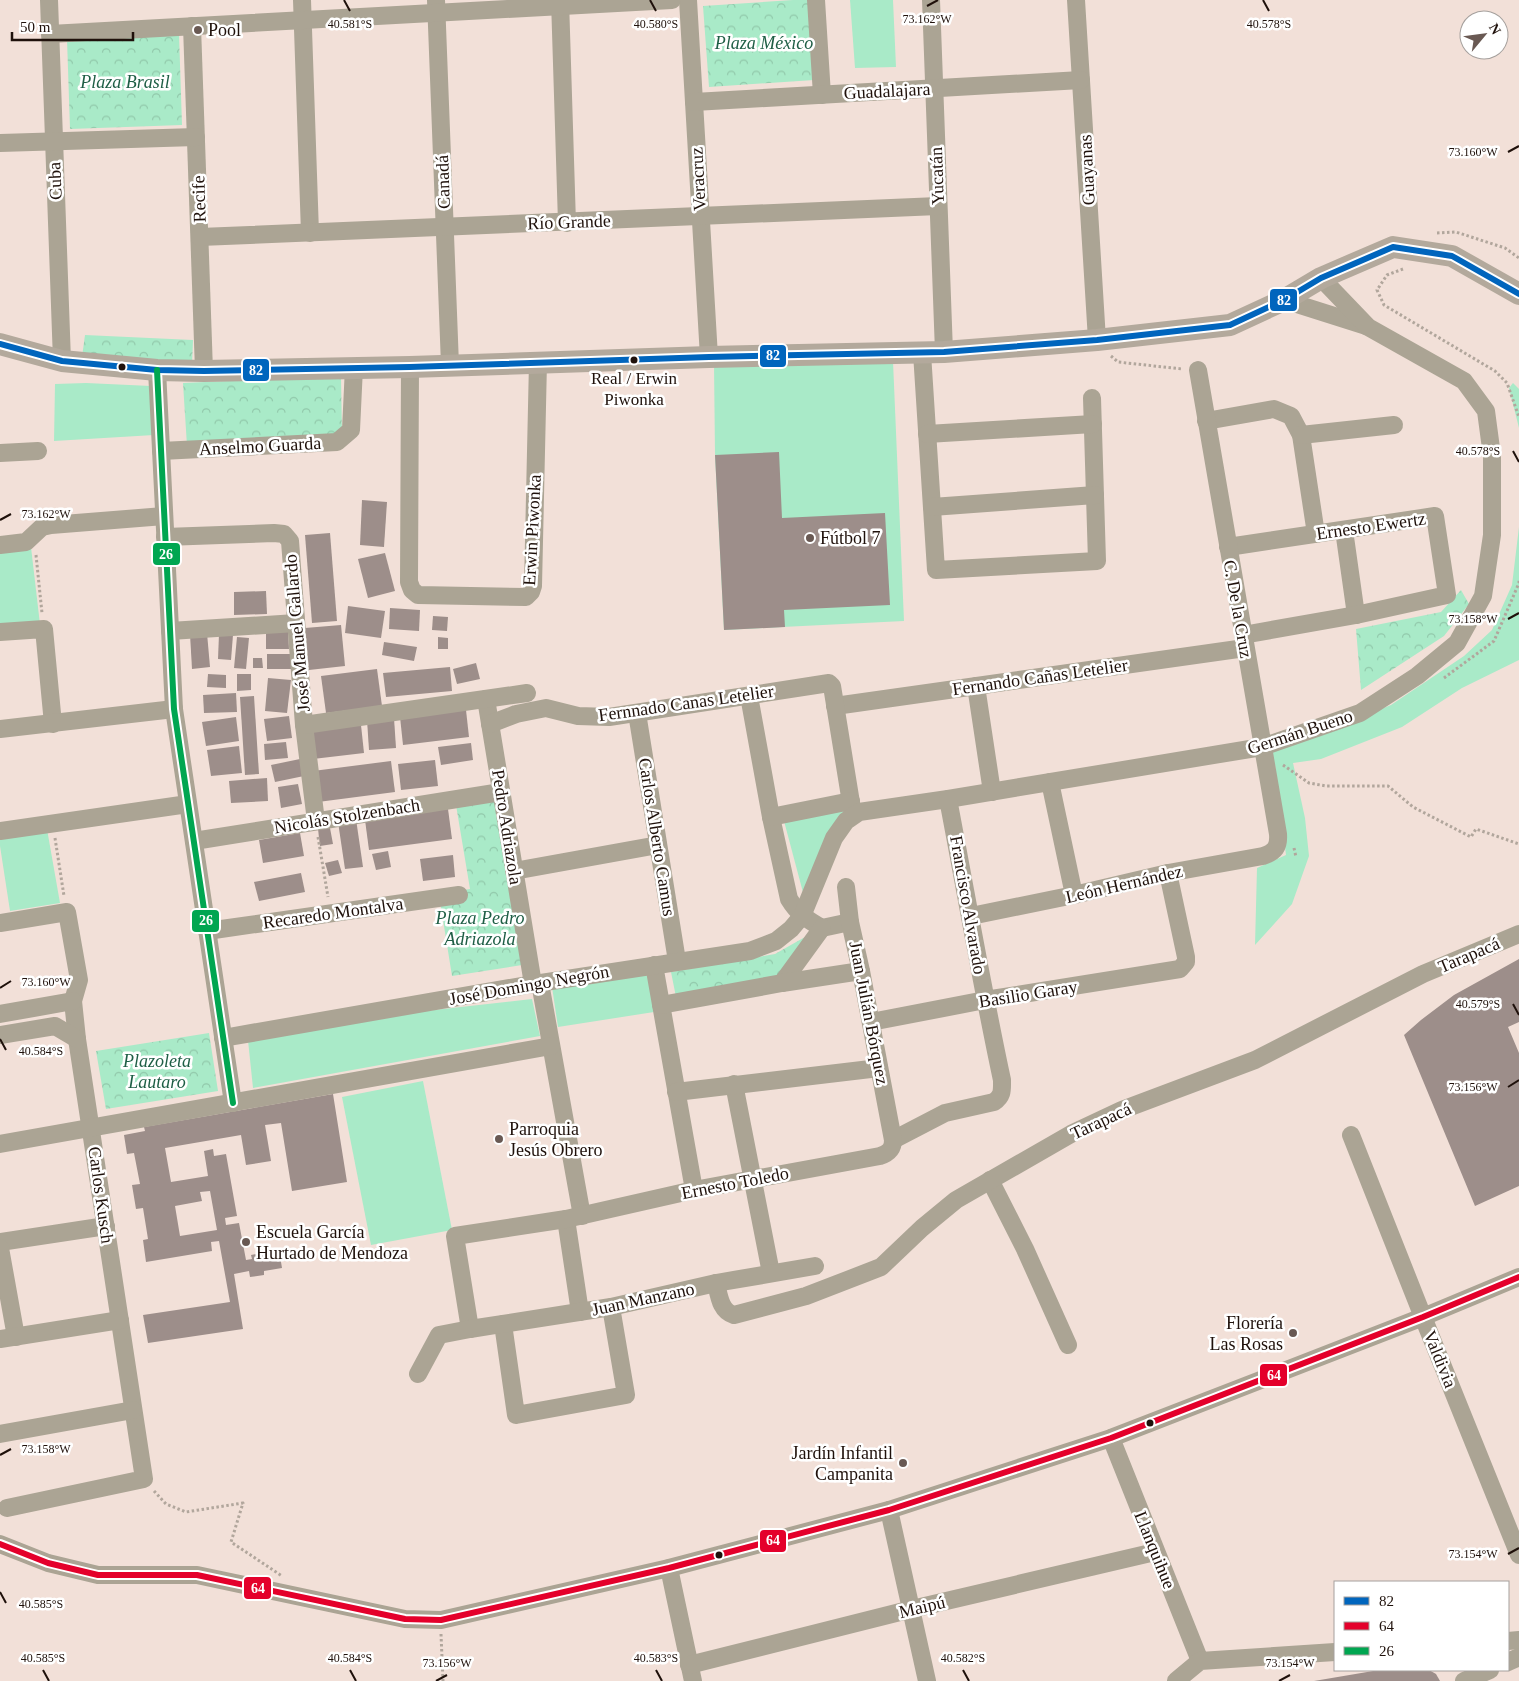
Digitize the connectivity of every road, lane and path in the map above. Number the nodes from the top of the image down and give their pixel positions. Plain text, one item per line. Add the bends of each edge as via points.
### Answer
1 (49, 0) edge
2 (302, 0) edge
3 (672, 0) edge
4 (688, 0) edge
5 (816, 0) edge
6 (931, 0) edge
7 (1076, 0) edge
8 (560, 3) edge
9 (436, 6) edge
10 (302, 20) junction
11 (192, 26) junction
12 (50, 34) junction
13 (1081, 80) junction
14 (934, 88) junction
15 (822, 95) junction
16 (694, 102) junction
17 (196, 137) junction
18 (54, 141) junction
19 (0, 143) edge
20 (938, 206) junction
21 (700, 216) junction
22 (568, 223) junction
23 (445, 227) junction
24 (310, 232) junction
25 (200, 237) junction
26 (1409, 267) dead end
27 (1321, 278) junction
28 (1519, 294) edge
29 (1284, 300) junction
30 (1368, 327) junction
31 (0, 344) edge
32 (1102, 347) junction
33 (933, 353) junction
34 (709, 357) junction
35 (62, 361) junction
36 (538, 362) junction
37 (450, 365) junction
38 (354, 367) junction
39 (410, 367) junction
40 (157, 370) junction
41 (1198, 370) joint
42 (204, 371) junction
43 (1092, 398) dead end
44 (1519, 417) edge
45 (1206, 421) junction
46 (1093, 424) junction
47 (1394, 425) dead end
48 (927, 434) junction
49 (1301, 435) junction
50 (38, 451) dead end
51 (161, 452) junction
52 (0, 453) edge
53 (1095, 495) junction
54 (932, 507) junction
55 (164, 516) junction
56 (1344, 530) junction
57 (33, 534) junction
58 (1316, 534) junction
59 (165, 537) junction
60 (0, 545) edge
61 (1228, 547) junction
62 (1447, 596) joint
63 (1356, 615) junction
64 (296, 623) junction
65 (44, 628) junction
66 (170, 631) junction
67 (0, 632) edge
68 (1244, 641) junction
69 (976, 686) junction
70 (527, 693) dead end
71 (749, 696) junction
72 (486, 699) junction
73 (835, 706) junction
74 (174, 709) junction
75 (637, 713) junction
76 (53, 724) junction
77 (490, 724) junction
78 (304, 725) junction
79 (0, 729) edge
80 (1262, 747) junction
81 (1050, 782) junction
82 (501, 792) junction
83 (992, 792) junction
84 (948, 799) junction
85 (188, 804) junction
86 (852, 808) junction
87 (771, 817) junction
88 (316, 821) junction
89 (52, 824) junction
90 (0, 831) edge
91 (194, 840) junction
92 (1519, 844) edge
93 (658, 845) junction
94 (1276, 848) joint
95 (514, 871) junction
96 (1168, 873) junction
97 (846, 887) dead end
98 (459, 895) dead end
99 (1074, 895) junction
100 (66, 912) junction
101 (330, 914) junction
102 (802, 916) junction
103 (971, 916) junction
104 (850, 922) junction
105 (0, 923) edge
106 (822, 928) junction
107 (208, 931) junction
108 (1519, 934) edge
109 (677, 962) junction
110 (654, 965) junction
111 (862, 971) junction
112 (782, 983) junction
113 (536, 984) junction
114 (985, 1000) junction
115 (73, 1001) junction
116 (52, 1004) junction
117 (661, 1005) junction
118 (0, 1014) edge
119 (871, 1022) junction
120 (55, 1026) junction
121 (0, 1035) edge
122 (223, 1038) junction
123 (77, 1039) junction
124 (551, 1046) junction
125 (879, 1068) junction
126 (734, 1084) junction
127 (676, 1092) junction
128 (998, 1099) joint
129 (233, 1103) junction
130 (91, 1128) junction
131 (1352, 1135) dead end
132 (893, 1140) junction
133 (0, 1144) edge
134 (752, 1180) junction
135 (990, 1180) junction
136 (694, 1190) junction
137 (574, 1218) junction
138 (106, 1226) junction
139 (0, 1242) edge
140 (0, 1248) edge
141 (815, 1266) dead end
142 (771, 1273) junction
143 (1519, 1277) edge
144 (716, 1283) junction
145 (611, 1307) junction
146 (580, 1312) junction
147 (1422, 1317) junction
148 (120, 1320) junction
149 (504, 1324) junction
150 (470, 1329) junction
151 (8, 1338) edge
152 (1068, 1345) dead end
153 (418, 1374) dead end
154 (133, 1410) junction
155 (0, 1434) edge
156 (1111, 1438) junction
157 (144, 1479) junction
158 (7, 1508) dead end
159 (890, 1510) junction
160 (0, 1544) edge
161 (1155, 1552) junction
162 (1519, 1554) edge
163 (669, 1568) junction
164 (286, 1579) dead end
165 (912, 1609) junction
166 (441, 1620) junction
167 (1334, 1652) edge
168 (1200, 1662) junction
169 (1488, 1671) edge
170 (691, 1673) edge
171 (443, 1681) edge
172 (927, 1681) edge
173 (1176, 1681) edge
174 (1464, 1681) edge

1 - 12 street, Cuba
2 - 10 street
3 - 8 street
4 - 16 street, Veracruz
5 - 15 street
6 - 14 street, Yucatán
7 - 13 street, Guayanas
8 - 9 street
8 - 22 street
9 - 10 street
9 - 23 street, Canadá
10 - 11 street
10 - 24 street
11 - 12 street
11 - 17 street, Recife
12 - 18 street, Cuba
13 - 14 street, Guadalajara
13 - 32 street, Guayanas
14 - 15 street, Guadalajara
14 - 20 street, Yucatán
15 - 16 street, Guadalajara
16 - 21 street, Veracruz
17 - 18 street
17 - 25 street, Recife
18 - 19 street
18 - 35 street, Cuba
20 - 21 street, Río Grande
20 - 33 street, Yucatán
21 - 22 street, Río Grande
21 - 34 street, Veracruz
22 - 23 street, Río Grande
23 - 24 street, Río Grande
23 - 37 street, Canadá
24 - 25 street, Río Grande
25 - 42 street, Recife
26 - 44 path via 1387,275 1377,290 1384,305 1495,371 1507,383
27 - 28 main road via 1392,247 1452,256
27 - 29 main road
27 - 30 street, Germán Bueno
29 - 30 street, Germán Bueno
29 - 32 main road via 1230,325
30 - 80 street, Germán Bueno via 1464,381 1486,411 1492,456 1492,535 1483,596 1457,643 1417,676 1360,713
31 - 35 main road
32 - 33 main road
32 - 41 path via 1118,362
33 - 34 main road
33 - 48 street, Yucatán
34 - 36 main road
35 - 40 main road
36 - 37 main road
36 - 39 street, Erwin Piwonka via 533,586 526,597 418,595 412,590 409,582
37 - 39 main road
38 - 39 main road
38 - 42 main road
38 - 51 street, Anselmo Guarda via 351,430 337,442
40 - 42 main road
40 - 51 street
41 - 45 street, C. De la Cruz
43 - 46 street
45 - 49 street via 1274,409 1291,416
45 - 61 street, C. De la Cruz
46 - 48 street
46 - 53 street
47 - 49 street
48 - 54 street, Yucatán
49 - 58 street
50 - 52 street
51 - 55 street
53 - 54 street
53 - 54 street, Yucatán via 1097,561 936,570
55 - 57 street via 51,525
55 - 59 street
56 - 58 street, Ernesto Ewertz
56 - 62 street, Ernesto Ewertz via 1435,516
56 - 63 street
57 - 60 street via 22,544
57 - 65 path
58 - 61 street, Ernesto Ewertz
59 - 64 street, José Manuel Gallardo via 284,534 290,541
59 - 66 street
61 - 68 street, C. De la Cruz
62 - 63 street, Fernando Cañas Letelier
63 - 68 street, Fernando Cañas Letelier
64 - 66 street
64 - 78 street, José Manuel Gallardo
65 - 67 street
65 - 76 street
66 - 74 street
68 - 69 street, Fernando Cañas Letelier
68 - 80 street, C. De la Cruz
69 - 73 street, Fernando Cañas Letelier
69 - 83 street
70 - 72 street
71 - 73 street, Fernnado Canas Letelier via 829,683
71 - 75 street, Fernnado Canas Letelier
71 - 87 street
72 - 77 street, Pedro Adriazola
72 - 78 street
73 - 86 street
74 - 76 street
74 - 85 street
75 - 77 street, Fernnado Canas Letelier via 594,717 546,708
75 - 93 street, Carlos Alberto Camus
76 - 79 street
77 - 82 street, Pedro Adriazola
78 - 88 street, José Manuel Gallardo
80 - 81 street, Germán Bueno
80 - 92 path via 1309,783 1388,786 1413,807 1471,837 1476,829
80 - 94 street, C. De la Cruz via 1278,834
81 - 83 street, Germán Bueno
81 - 99 street
82 - 88 street, Nicolás Stolzenbach
82 - 95 street, Pedro Adriazola
83 - 84 street, Germán Bueno
84 - 86 street, Germán Bueno via 859,812
84 - 103 street, Francisco Alvarado
85 - 89 street
85 - 91 street
86 - 87 street, Germán Bueno
86 - 102 street via 834,838
87 - 102 street via 789,899
88 - 91 street, Nicolás Stolzenbach
88 - 101 path
89 - 90 street
89 - 100 path
91 - 107 street
93 - 95 street
93 - 109 street, Carlos Alberto Camus
94 - 96 street, León Hernández via 1263,856
95 - 113 street, Pedro Adriazola
96 - 99 street, León Hernández
96 - 114 street, Basilio Garay via 1186,957 1184,966 1175,971
97 - 104 street, Juan Julián Bórquez
98 - 101 street, Recaredo Montalva
99 - 103 street, León Hernández
100 - 105 street
100 - 115 street, Carlos Kusch via 79,980
101 - 107 street, Recaredo Montalva
102 - 106 street
102 - 109 street, José Domingo Negrón via 776,941 764,946
103 - 114 street, Francisco Alvarado
104 - 106 street
104 - 111 street, Juan Julián Bórquez
106 - 112 street
107 - 122 street
108 - 135 street, Tarapacá via 1423,974 1255,1060 1122,1110 1071,1134
109 - 110 street, José Domingo Negrón
110 - 113 street, José Domingo Negrón
110 - 117 street
111 - 112 street
111 - 119 street, Juan Julián Bórquez
112 - 117 street
113 - 122 street, José Domingo Negrón
113 - 124 street, Pedro Adriazola
114 - 119 street, Basilio Garay
114 - 128 street, Francisco Alvarado via 1002,1080
115 - 116 street
115 - 123 street, Carlos Kusch
116 - 118 street
116 - 120 street
117 - 127 street
119 - 125 street, Juan Julián Bórquez
120 - 121 street
120 - 123 street
122 - 129 street
123 - 130 street, Carlos Kusch
124 - 129 street
124 - 137 street, Pedro Adriazola
125 - 126 street
125 - 132 street, Juan Julián Bórquez
126 - 127 street
126 - 134 street
127 - 136 street
128 - 132 street, Ernesto Toledo via 989,1104 945,1113
129 - 130 street
130 - 133 street
130 - 138 street, Carlos Kusch
131 - 147 street, Valdivia
132 - 134 street, Ernesto Toledo via 891,1150 880,1156
134 - 136 street, Ernesto Toledo
134 - 142 street
135 - 144 street, Tarapacá via 956,1200 881,1267 806,1296 734,1315 723,1306
135 - 152 street
136 - 137 street, Ernesto Toledo
137 - 146 street, Pedro Adriazola
137 - 150 street, Ernesto Toledo via 455,1236
138 - 139 street
138 - 148 street, Carlos Kusch
140 - 151 street
141 - 142 street, Juan Manzano
142 - 144 street, Juan Manzano
143 - 147 street
144 - 145 street, Juan Manzano
145 - 146 street, Juan Manzano
145 - 149 street via 626,1395 516,1415
146 - 149 street, Juan Manzano
147 - 156 street
147 - 162 street, Valdivia
148 - 151 street
148 - 154 street, Carlos Kusch
149 - 150 street, Juan Manzano
150 - 153 street, Juan Manzano via 440,1335
154 - 155 street
154 - 157 street, Carlos Kusch
156 - 159 street
156 - 161 street, Llanquihue
157 - 158 street
157 - 164 path via 166,1504 186,1512 243,1503 231,1542
159 - 163 street
159 - 165 street
160 - 166 street via 48,1564 98,1575 197,1575 405,1619
161 - 165 street, Maipú
161 - 168 street, Llanquihue
163 - 166 street
163 - 170 street
165 - 170 street, Maipú
165 - 172 street
166 - 171 path
167 - 168 street
168 - 173 street
169 - 174 street

